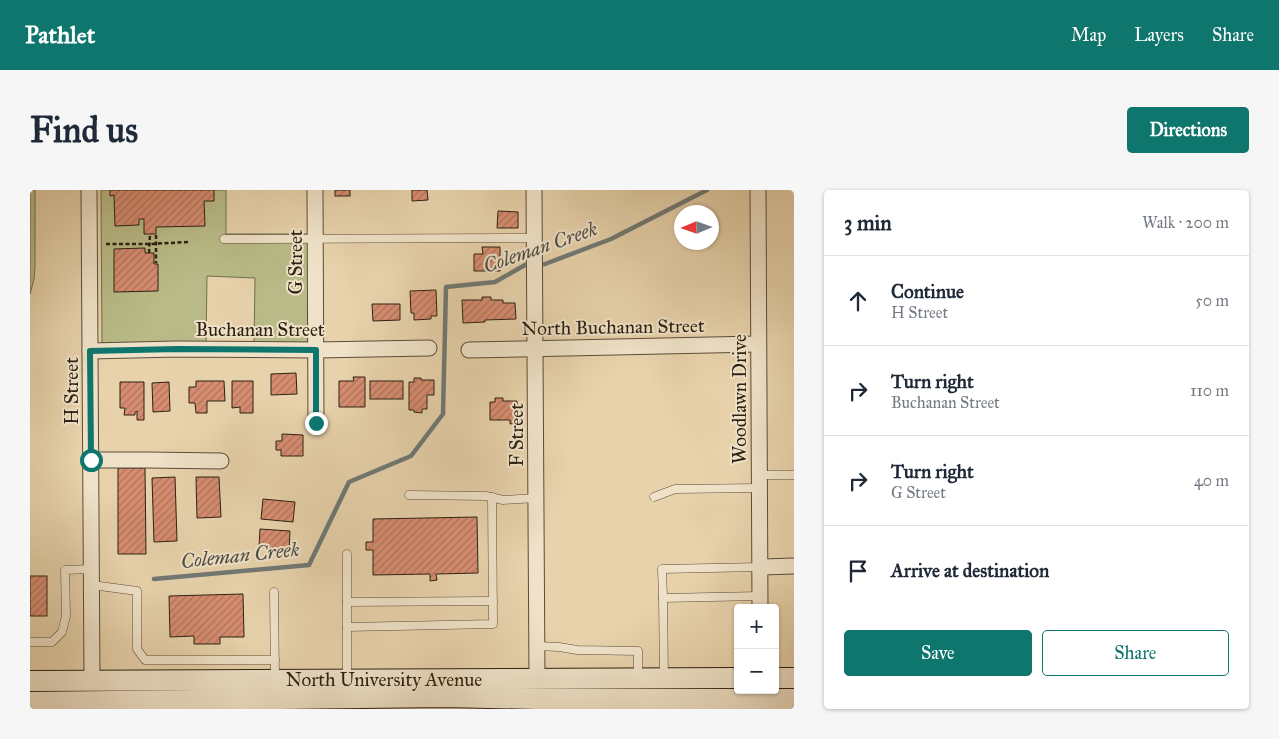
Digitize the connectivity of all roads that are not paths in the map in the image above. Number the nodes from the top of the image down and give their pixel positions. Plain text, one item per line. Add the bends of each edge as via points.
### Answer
1 (89, 190) edge
2 (315, 190) edge
3 (534, 190) edge
4 (758, 190) edge
5 (315, 238) junction
6 (535, 238) junction
7 (224, 239) dead end
8 (758, 344) junction
9 (429, 348) dead end
10 (535, 348) junction
11 (316, 350) junction
12 (469, 350) dead end
13 (90, 351) junction
14 (316, 423) dead end
15 (91, 460) junction
16 (221, 461) dead end
17 (794, 475) edge
18 (759, 482) junction
19 (409, 495) dead end
20 (492, 497) junction
21 (654, 497) dead end
22 (536, 498) junction
23 (348, 554) dead end
24 (794, 566) edge
25 (760, 567) junction
26 (91, 569) junction
27 (92, 586) junction
28 (274, 592) dead end
29 (663, 598) junction
30 (493, 601) junction
31 (347, 602) junction
32 (760, 602) edge
33 (348, 627) junction
34 (30, 642) edge
35 (537, 646) junction
36 (275, 669) junction
37 (734, 678) edge
38 (779, 678) edge
39 (794, 678) edge
40 (537, 679) junction
41 (638, 679) junction
42 (664, 679) junction
43 (347, 680) junction
44 (30, 681) edge
45 (92, 681) junction
46 (384, 698) junction
47 (794, 699) edge
48 (30, 702) edge
49 (438, 703) edge
50 (327, 704) edge
51 (402, 709) edge

1 - 13 street, H Street
2 - 5 street, G Street
3 - 6 street, F Street
4 - 8 street, Woodlawn Drive
5 - 6 lane
5 - 7 lane
5 - 11 street, G Street
6 - 10 street, F Street
8 - 10 street, North Buchanan Street
8 - 18 street, Woodlawn Drive
9 - 11 street, Buchanan Street
10 - 12 street, North Buchanan Street
10 - 22 street, F Street
11 - 13 street, Buchanan Street
11 - 14 street, G Street
13 - 15 street, H Street
15 - 16 street
15 - 26 street, H Street
17 - 18 lane
18 - 21 lane via 675,489
18 - 25 street, Woodlawn Drive
19 - 20 lane
20 - 22 lane via 503,500
20 - 30 lane
22 - 35 street, F Street
23 - 31 lane
24 - 25 street
25 - 29 lane via 662,569
25 - 32 street, Woodlawn Drive
26 - 27 street, H Street
26 - 34 lane via 64,570 66,616 62,632 52,642
27 - 36 lane via 137,591 138,649 145,660
27 - 45 street, H Street
28 - 36 lane
29 - 32 lane
29 - 42 lane
30 - 31 lane
30 - 33 lane via 493,624
31 - 33 lane
33 - 43 lane
35 - 40 street, F Street
35 - 41 lane via 638,650
36 - 43 main road, North University Avenue
36 - 45 main road, North University Avenue
37 - 42 main road, North University Avenue
38 - 39 main road
40 - 41 main road, North University Avenue
40 - 43 main road, North University Avenue
41 - 42 main road, North University Avenue
44 - 45 main road, North University Avenue
46 - 49 main road, North University Avenue
46 - 50 main road, North University Avenue
46 - 51 street
47 - 49 main road, North University Avenue via 537,699
48 - 50 main road, North University Avenue

